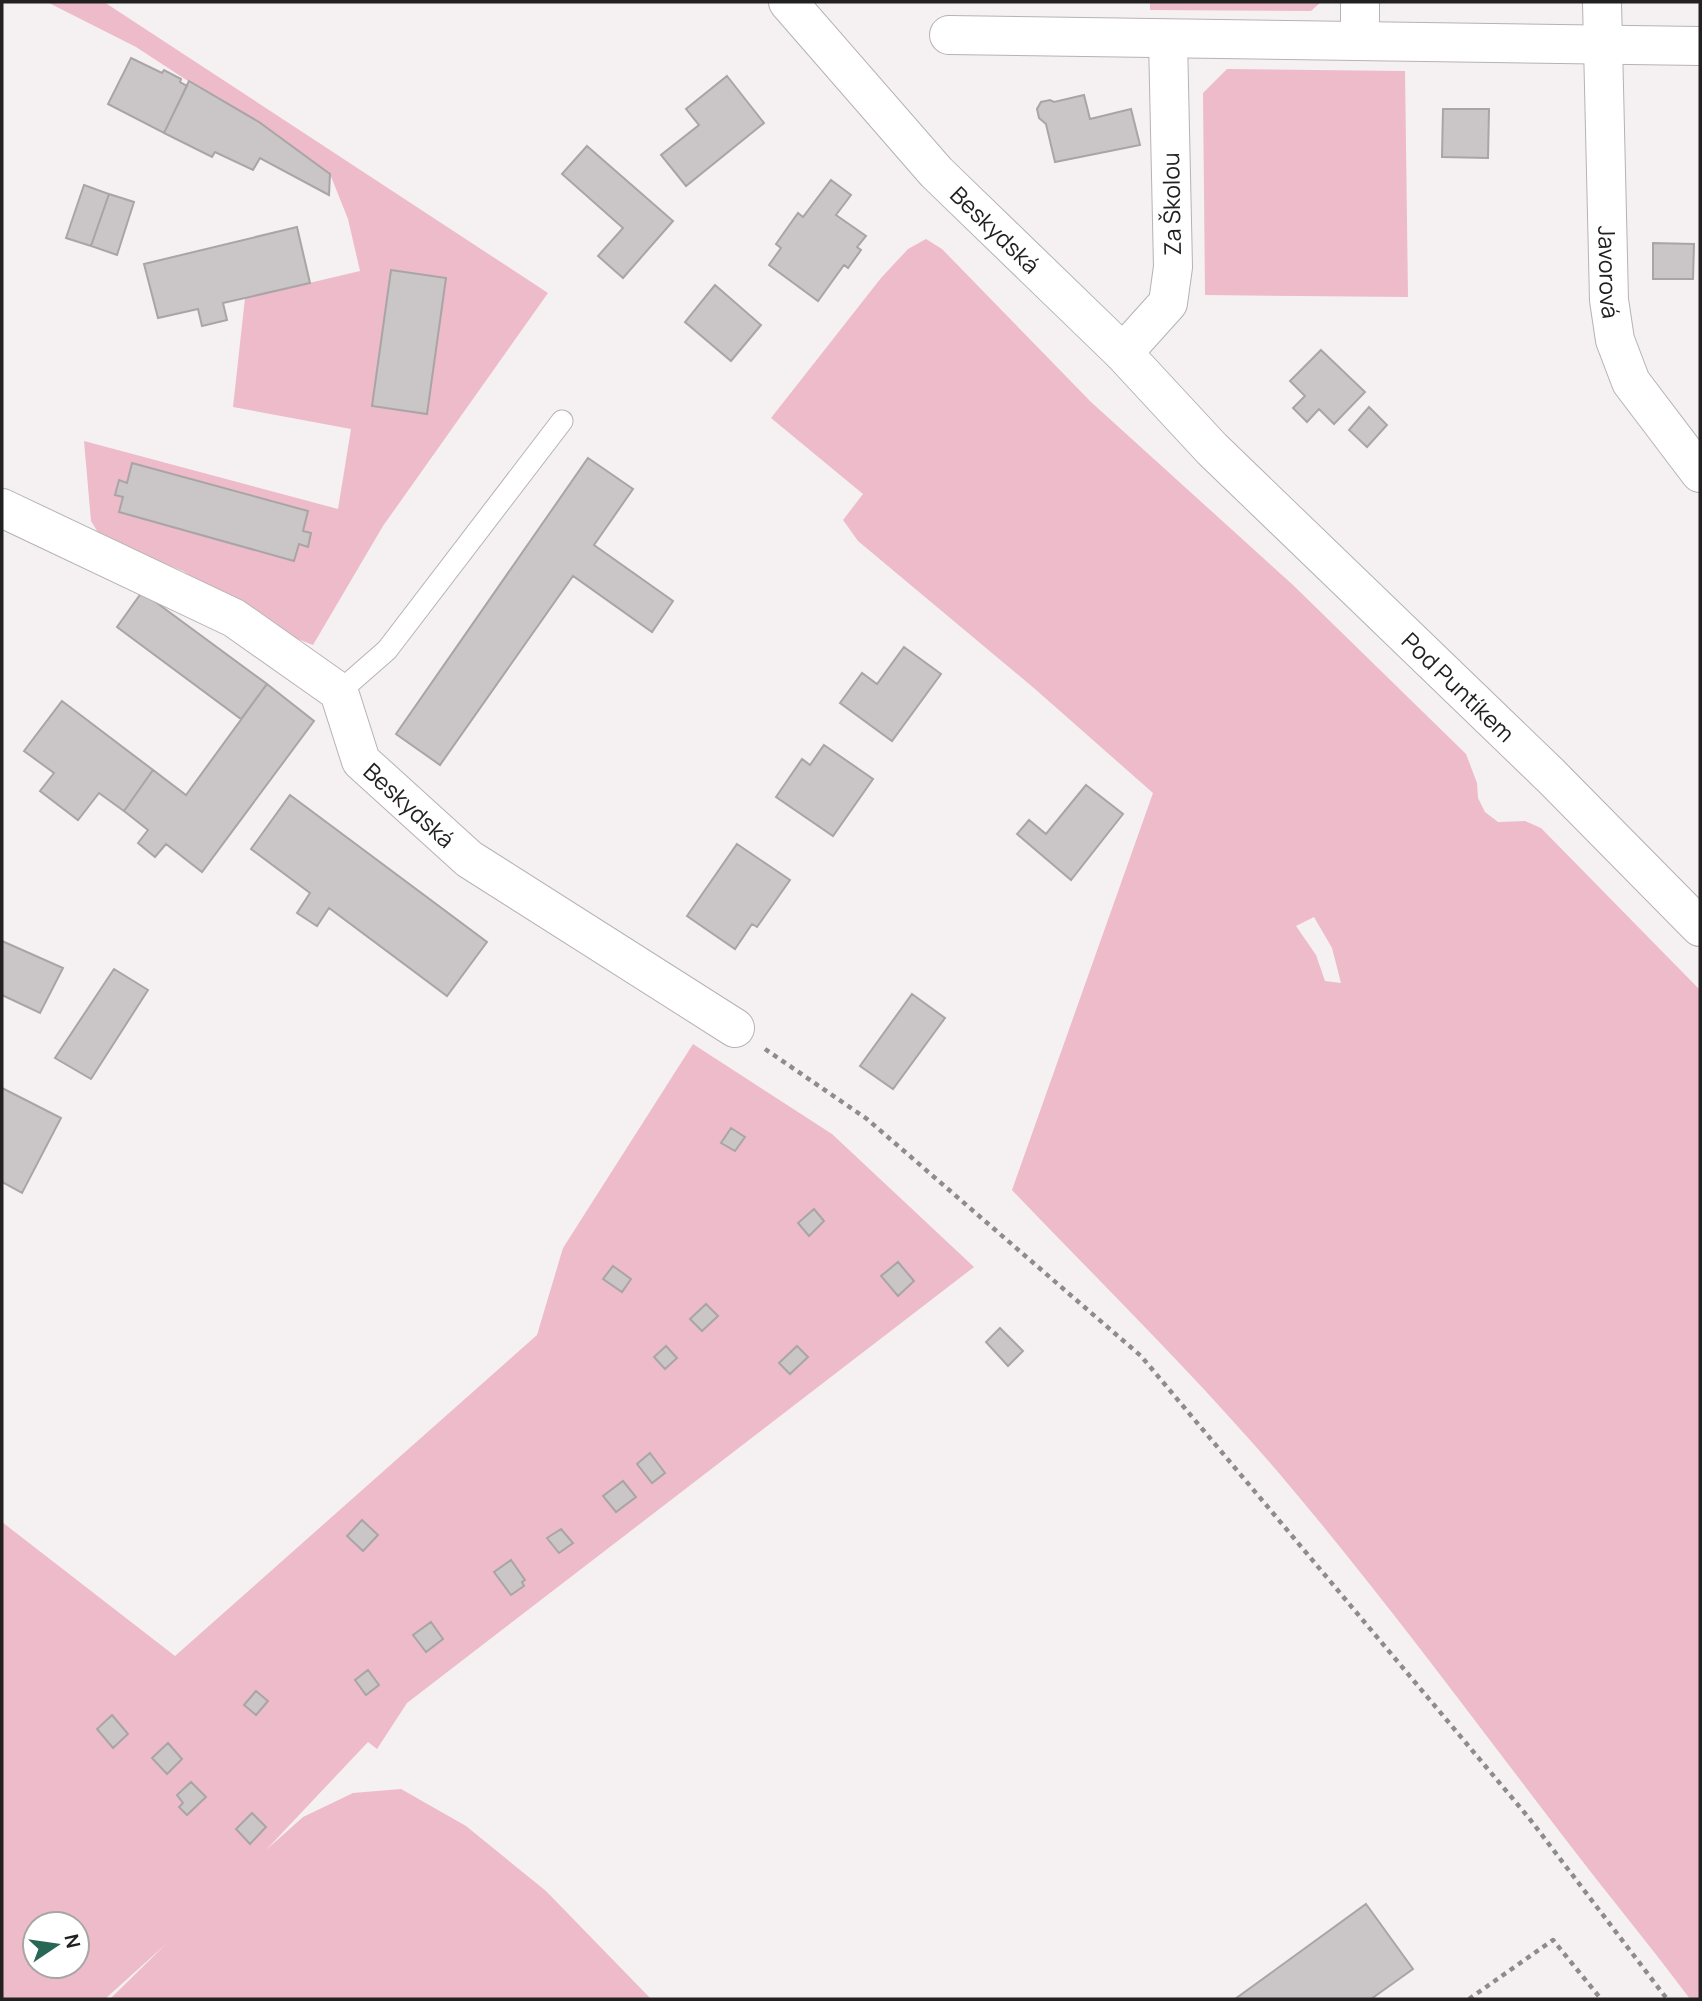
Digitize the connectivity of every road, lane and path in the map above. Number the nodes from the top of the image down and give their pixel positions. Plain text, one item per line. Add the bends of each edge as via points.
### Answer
1 (788, 2) edge
2 (1360, 2) edge
3 (1602, 2) edge
4 (949, 35) dead end
5 (1168, 38) junction
6 (1360, 41) junction
7 (1603, 45) junction
8 (1700, 46) edge
9 (1123, 353) junction
10 (562, 421) dead end
11 (1212, 449) joint
12 (1700, 473) edge
13 (2, 508) edge
14 (339, 692) junction
15 (1700, 927) edge
16 (735, 1028) joint
17 (1469, 1999) edge
18 (1601, 1999) edge
19 (1667, 1999) edge

1 - 9 street, Beskydská via 936,172
2 - 6 street
3 - 7 street
4 - 5 street
5 - 6 street
5 - 9 street, Za Školou via 1173,267 1168,303
6 - 7 street
7 - 8 street
7 - 12 street, Javorová via 1609,300 1615,340 1631,382
9 - 11 street, Beskydská
10 - 14 lane via 387,650
11 - 15 street, Pod Puntíkem via 1551,776
13 - 14 street via 234,618
14 - 16 street, Beskydská via 361,761 468,859
16 - 19 path via 867,1118 1141,1356 1530,1818
17 - 18 path via 1553,1940

